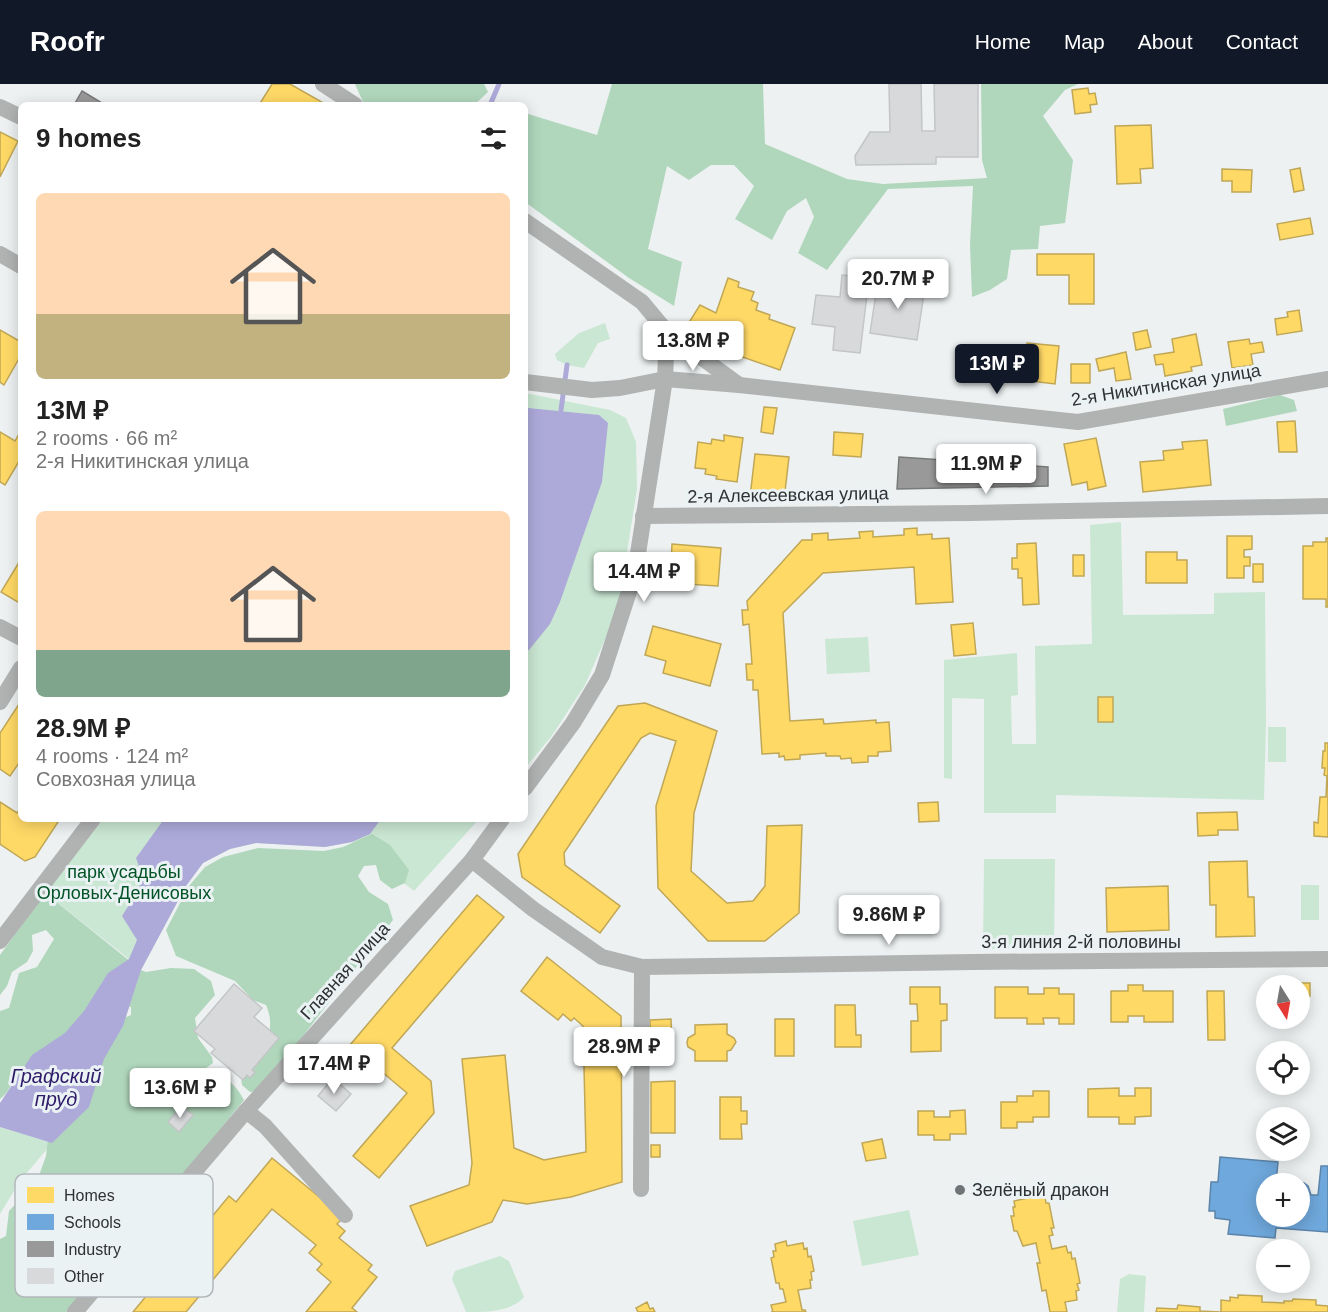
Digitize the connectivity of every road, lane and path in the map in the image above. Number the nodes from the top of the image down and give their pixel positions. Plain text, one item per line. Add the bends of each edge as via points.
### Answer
1 (323, 84) edge
2 (350, 102) edge
3 (0, 107) edge
4 (18, 116) edge
5 (528, 223) edge
6 (0, 254) edge
7 (18, 264) edge
8 (667, 332) junction
9 (1328, 379) edge
10 (665, 380) junction
11 (530, 383) edge
12 (739, 384) junction
13 (1328, 506) edge
14 (644, 516) junction
15 (0, 627) edge
16 (18, 636) edge
17 (18, 674) edge
18 (0, 702) edge
19 (528, 784) edge
20 (91, 822) edge
21 (500, 822) edge
22 (472, 860) junction
23 (0, 940) edge
24 (1328, 959) edge
25 (642, 967) junction
26 (246, 1111) junction
27 (192, 1174) edge
28 (641, 1189) dead end
29 (345, 1215) dead end
30 (88, 1297) edge
31 (75, 1312) edge

1 - 2 street
3 - 4 street
5 - 8 street via 642,302
6 - 7 street
8 - 10 street
8 - 12 street
9 - 12 street, 2-я Никитинская улица via 1078,422
10 - 11 street, 2-я Никитинская улица via 592,390
10 - 12 street, 2-я Никитинская улица
10 - 14 street
13 - 14 street, 2-я Алексеевская улица
14 - 19 street via 635,573 602,675
15 - 16 street
17 - 18 street
20 - 23 street
21 - 22 street, Главная улица
22 - 25 street, 3-я линия 2-й половины via 602,957
22 - 26 street, Главная улица
24 - 25 street, 3-я линия 2-й половины
25 - 28 street
26 - 27 street, Главная улица
26 - 29 street via 265,1126
30 - 31 street, Главная улица

